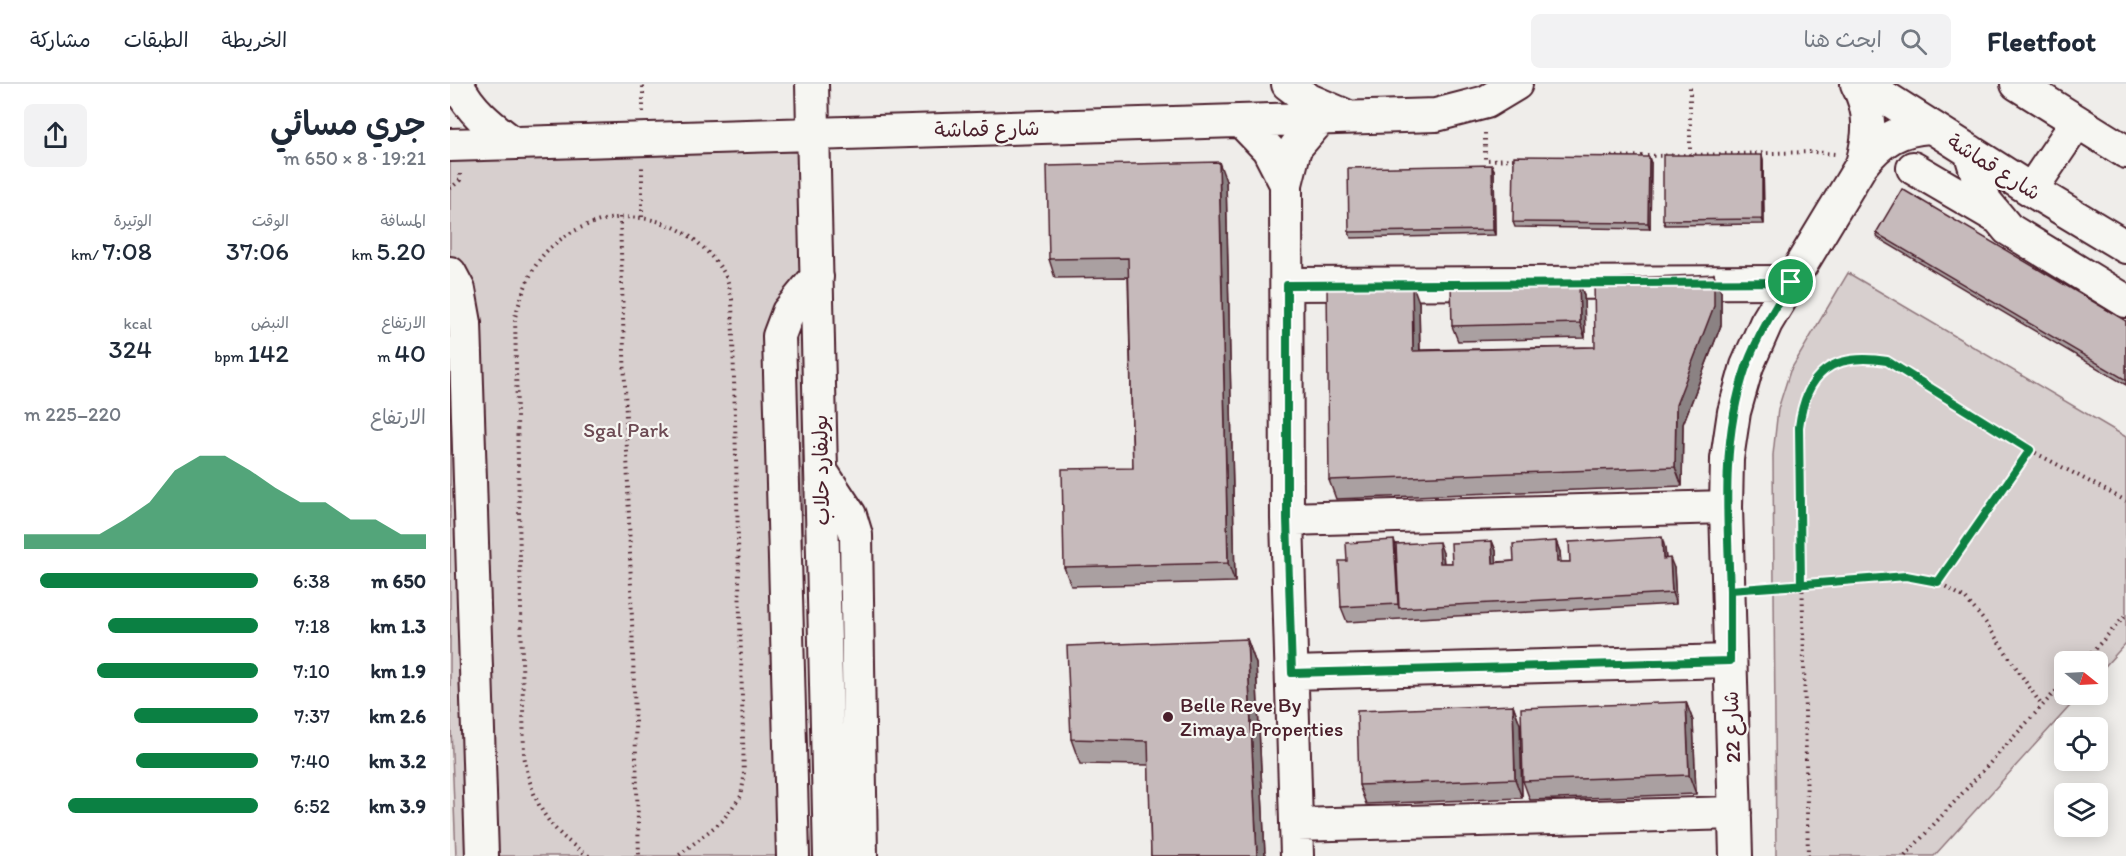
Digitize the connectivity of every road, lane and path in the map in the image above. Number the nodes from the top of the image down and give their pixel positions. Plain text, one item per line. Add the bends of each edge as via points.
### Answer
1 (457, 84) edge
2 (812, 84) edge
3 (1288, 84) edge
4 (1516, 84) edge
5 (1690, 84) edge
6 (1857, 84) edge
7 (1864, 84) edge
8 (2017, 84) edge
9 (1486, 102) junction
10 (1351, 118) junction
11 (1319, 120) junction
12 (1242, 122) junction
13 (2077, 122) junction
14 (1930, 127) junction
15 (813, 133) junction
16 (513, 143) junction
17 (450, 145) edge
18 (1970, 151) junction
19 (2126, 152) edge
20 (1690, 155) junction
21 (1599, 157) edge
22 (1519, 159) edge
23 (1862, 164) junction
24 (1913, 168) dead end
25 (1286, 184) junction
26 (2031, 190) junction
27 (1995, 216) junction
28 (620, 217) junction
29 (2126, 247) edge
30 (450, 273) edge
31 (817, 277) junction
32 (1791, 282) junction
33 (1287, 285) junction
34 (2126, 301) edge
35 (2030, 450) junction
36 (821, 471) junction
37 (2126, 501) edge
38 (1726, 507) junction
39 (1287, 519) junction
40 (1938, 582) junction
41 (1801, 585) junction
42 (1730, 590) junction
43 (2126, 615) edge
44 (2093, 651) edge
45 (1730, 661) junction
46 (1292, 673) junction
47 (2054, 693) edge
48 (2042, 706) junction
49 (1735, 813) junction
50 (1297, 825) junction
51 (482, 856) edge
52 (589, 856) edge
53 (639, 856) edge
54 (678, 856) edge
55 (793, 856) edge
56 (830, 856) edge
57 (861, 856) edge
58 (1297, 856) edge
59 (1736, 856) edge
60 (1808, 856) edge
61 (1905, 856) edge

1 - 16 street via 486,123
2 - 15 street, بوليفارد حلاب
3 - 10 street via 1309,100
4 - 9 street, شارع قماشة
5 - 20 path
6 - 23 street, شارع 22 via 1869,119 1869,142
7 - 14 street, شارع قماشة
8 - 13 street
9 - 10 street, شارع قماشة via 1436,116
9 - 22 path via 1485,160
10 - 11 street, شارع قماشة
11 - 12 street, شارع قماشة
11 - 25 street via 1295,148
12 - 15 street, شارع قماشة
12 - 25 street via 1268,149
13 - 19 street
13 - 26 street
14 - 18 street, شارع قماشة
14 - 23 street, شارع 22 via 1910,128 1891,136
15 - 16 street, شارع قماشة
15 - 31 street, بوليفارد حلاب
16 - 17 street, شارع قماشة
18 - 26 street, شارع قماشة
18 - 27 street via 1978,185
20 - 21 path
20 - 23 path via 1814,152 1837,154
23 - 32 street, شارع 22
24 - 27 street
25 - 33 street
26 - 29 street, شارع قماشة
27 - 34 street via 2008,229
28 - 52 path via 589,223 548,249 536,266 515,317 524,755 537,806 554,828
28 - 53 path
28 - 54 path via 642,217 671,225 696,238 726,276 732,299 744,778 741,796 722,821
30 - 51 street via 459,290 465,323
31 - 36 street, بوليفارد حلاب
31 - 55 street via 788,312 779,336
32 - 33 street
32 - 38 street, شارع 22 via 1766,323 1743,378 1727,459
33 - 39 street
35 - 37 path
35 - 40 path
35 - 41 path via 1887,361 1861,357 1836,363 1815,378 1802,401
36 - 56 street, بوليفارد حلاب
36 - 57 street via 850,515 856,535
38 - 39 street
38 - 42 street, شارع 22
39 - 46 street
40 - 41 path via 1906,576
40 - 48 path via 1965,598 1979,614
41 - 42 path
41 - 60 path
42 - 45 street, شارع 22
43 - 44 path
45 - 46 street
45 - 49 street, شارع 22
46 - 50 street
47 - 48 path
48 - 61 path
49 - 50 street
49 - 59 street, شارع 22
50 - 58 street

